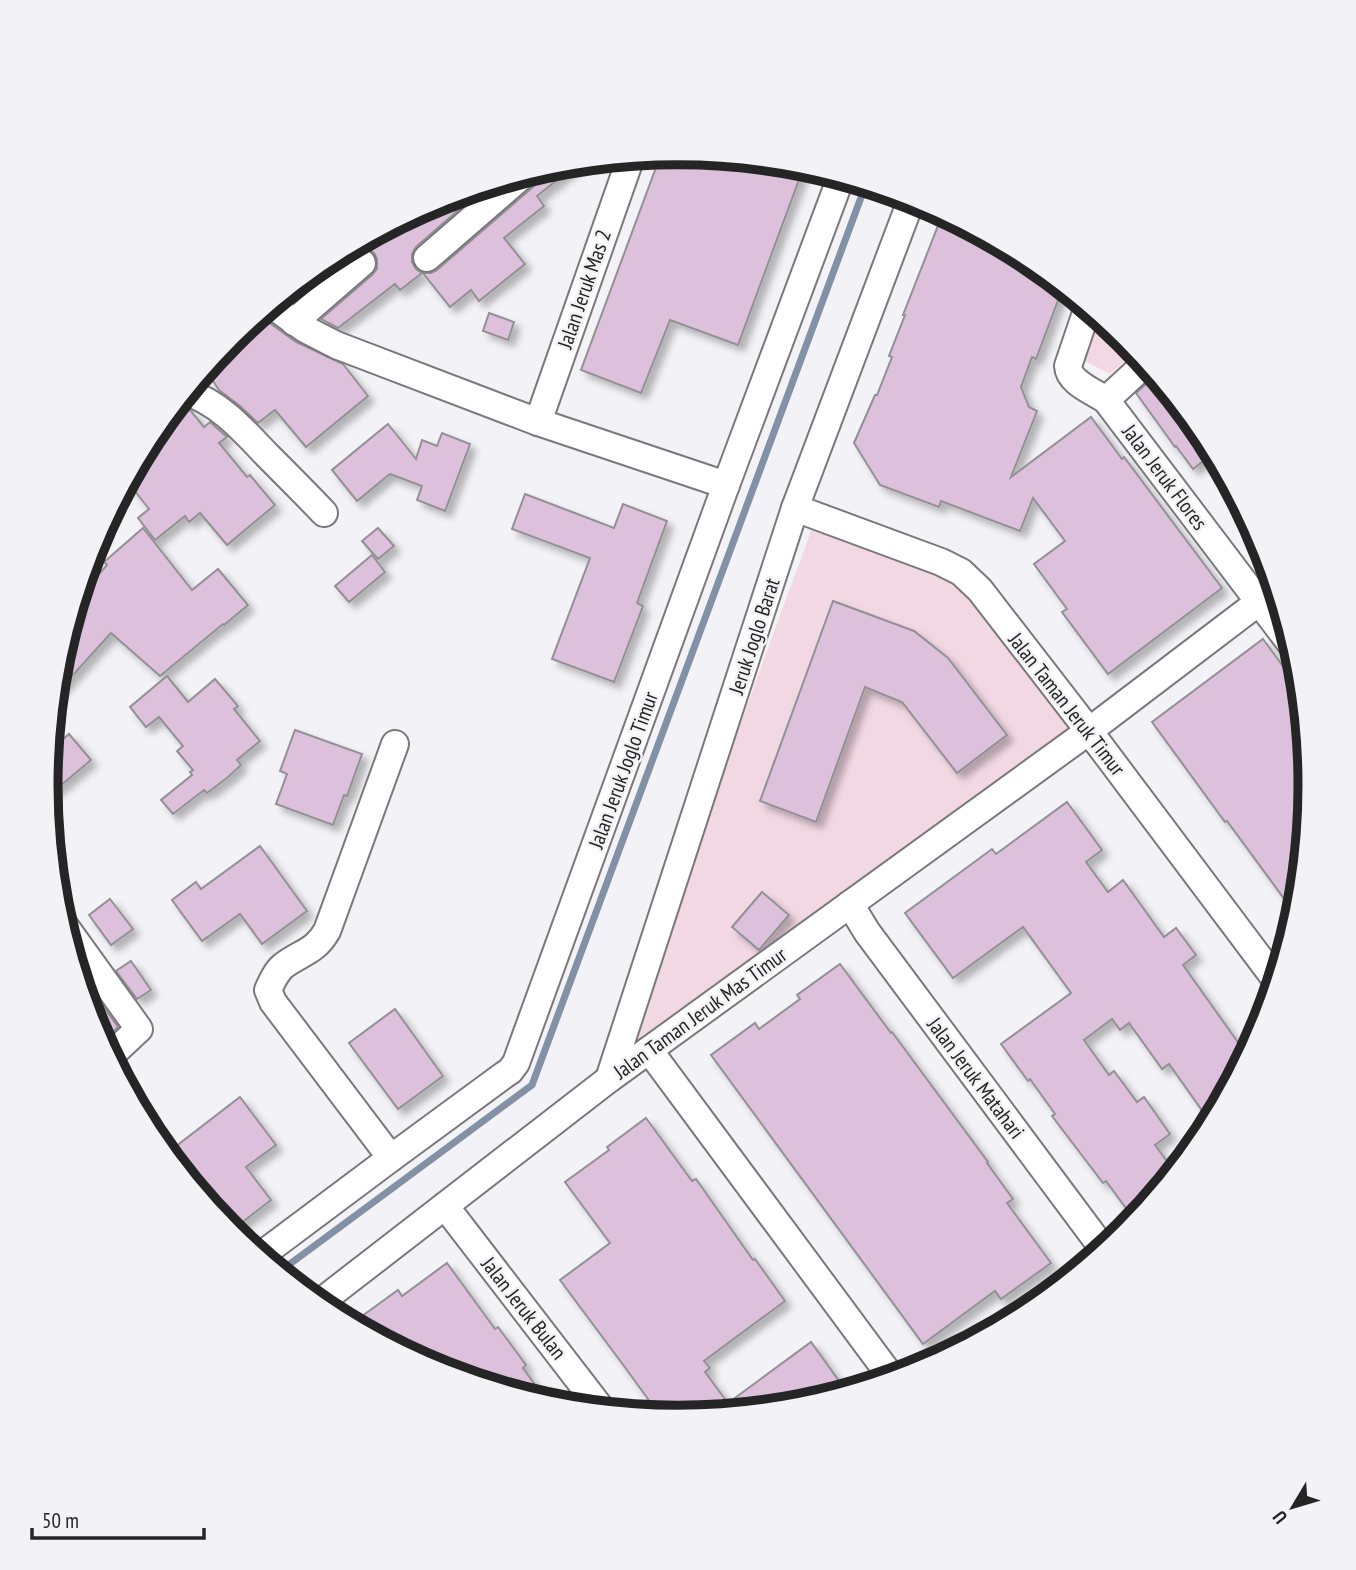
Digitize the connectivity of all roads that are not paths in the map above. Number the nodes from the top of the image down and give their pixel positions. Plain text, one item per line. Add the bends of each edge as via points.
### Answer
1 (628, 167) edge
2 (838, 186) edge
3 (506, 189) edge
4 (908, 209) edge
5 (427, 258) dead end
6 (362, 263) dead end
7 (279, 311) edge
8 (1085, 317) edge
9 (294, 322) junction
10 (1139, 370) edge
11 (196, 396) edge
12 (1106, 400) junction
13 (538, 422) junction
14 (726, 485) junction
15 (795, 508) junction
16 (324, 513) dead end
17 (1268, 596) edge
18 (1089, 731) junction
19 (394, 744) dead end
20 (850, 904) junction
21 (79, 945) edge
22 (1269, 972) edge
23 (118, 1050) edge
24 (649, 1050) junction
25 (610, 1079) junction
26 (391, 1157) junction
27 (445, 1206) junction
28 (1098, 1241) edge
29 (268, 1250) edge
30 (327, 1297) edge
31 (885, 1369) edge
32 (594, 1399) edge

1 - 13 street, Jalan Jeruk Mas 2
2 - 14 street, Jalan Jeruk Joglo Timur
3 - 5 street
4 - 15 street, Jeruk Joglo Barat
6 - 9 street
7 - 9 street
8 - 12 street, Jalan Jeruk Flores via 1068,373
9 - 13 street via 336,345
10 - 12 street
11 - 16 street via 239,426
12 - 17 street, Jalan Jeruk Flores
13 - 14 street
14 - 26 street, Jalan Jeruk Joglo Timur via 516,1063 505,1076
15 - 18 street, Jalan Taman Jeruk Timur via 961,572 980,590
15 - 25 street, Jeruk Joglo Barat
17 - 18 street, Jalan Taman Jeruk Mas Timur
18 - 20 street, Jalan Taman Jeruk Mas Timur
18 - 22 street, Jalan Taman Jeruk Timur
19 - 26 street via 327,931 314,947 282,967 268,990
20 - 24 street, Jalan Taman Jeruk Mas Timur
20 - 28 street, Jalan Jeruk Matahari
21 - 23 street via 139,1029
24 - 25 street, Jalan Taman Jeruk Mas Timur
24 - 31 street
25 - 27 street, Jalan Taman Jeruk Mas Timur
26 - 29 street, Jalan Jeruk Joglo Timur
27 - 30 street, Jalan Taman Jeruk Mas Timur
27 - 32 street, Jalan Jeruk Bulan

